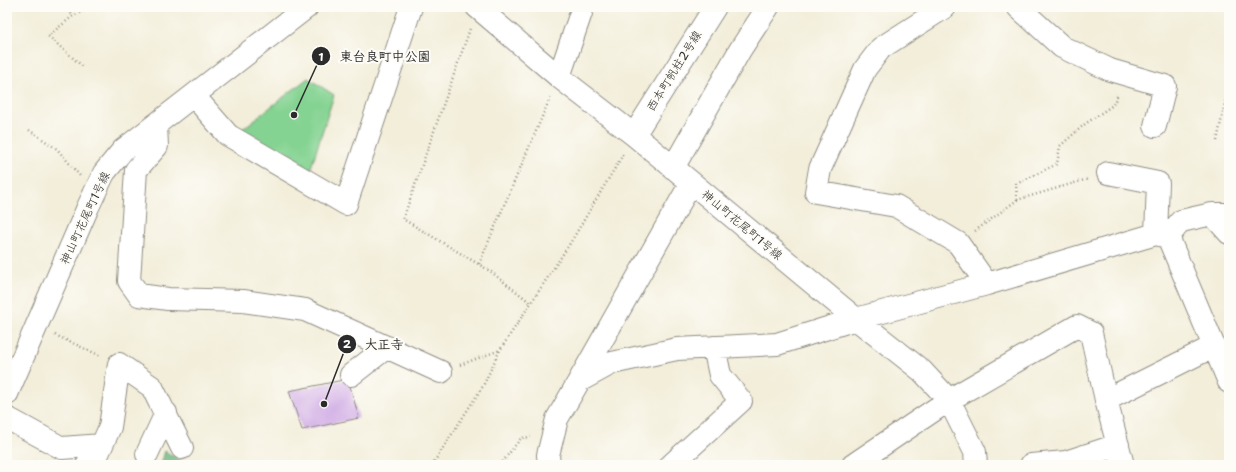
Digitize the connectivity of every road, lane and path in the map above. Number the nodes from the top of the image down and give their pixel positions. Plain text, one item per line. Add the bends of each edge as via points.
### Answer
1 (66, 7) edge
2 (91, 7) edge
3 (308, 7) edge
4 (410, 7) edge
5 (477, 7) edge
6 (583, 7) edge
7 (715, 7) edge
8 (768, 7) edge
9 (945, 7) edge
10 (1018, 7) edge
11 (73, 16) junction
12 (470, 29) dead end
13 (82, 66) dead end
14 (1127, 75) junction
15 (559, 77) junction
16 (1229, 83) edge
17 (194, 96) junction
18 (547, 107) dead end
19 (156, 125) junction
20 (1155, 126) dead end
21 (29, 130) dead end
22 (634, 135) junction
23 (1217, 141) dead end
24 (673, 168) junction
25 (1108, 173) joint
26 (691, 183) junction
27 (95, 193) junction
28 (1017, 200) junction
29 (1220, 214) edge
30 (1229, 233) edge
31 (1162, 235) junction
32 (958, 243) junction
33 (479, 264) junction
34 (987, 284) junction
35 (531, 303) junction
36 (856, 319) junction
37 (36, 327) junction
38 (1214, 346) junction
39 (387, 347) junction
40 (714, 347) junction
41 (500, 350) junction
42 (119, 364) junction
43 (441, 372) joint
44 (351, 375) dead end
45 (579, 381) junction
46 (1229, 382) edge
47 (7, 394) edge
48 (949, 400) junction
49 (1106, 400) junction
50 (166, 413) junction
51 (7, 418) edge
52 (553, 434) junction
53 (102, 445) junction
54 (182, 448) dead end
55 (147, 454) dead end
56 (1121, 455) edge
57 (87, 465) edge
58 (432, 465) edge
59 (500, 465) edge
60 (549, 465) edge
61 (671, 465) edge
62 (853, 465) edge
63 (976, 465) edge
64 (1031, 465) edge

1 - 11 path
2 - 11 path
3 - 17 street, 神山町花尾町1号線
4 - 17 street via 346,204 228,135
5 - 15 street, 神山町花尾町1号線
6 - 15 street
7 - 22 street, 西本町帆柱2号線
8 - 24 street via 740,50
9 - 32 street via 881,48 865,69 820,169 816,192 896,206
10 - 14 street via 1062,47 1110,70
11 - 13 path via 48,36
12 - 33 path via 403,219
14 - 20 street via 1165,86
14 - 28 path via 1113,105 1085,124 1060,146 1057,164 1016,184
15 - 22 street, 神山町花尾町1号線
16 - 23 path
17 - 19 street, 神山町花尾町1号線
18 - 33 path
19 - 27 street, 神山町花尾町1号線 via 123,150 104,173
19 - 39 street via 157,146 136,170 129,280 139,296 243,301 305,310
21 - 27 path via 57,149
22 - 24 street, 神山町花尾町1号線
22 - 35 path via 569,245
24 - 26 street, 神山町花尾町1号線
25 - 28 path
25 - 31 street via 1158,183
26 - 36 street, 神山町花尾町1号線
26 - 45 street
27 - 37 street, 神山町花尾町1号線
28 - 32 path
29 - 30 street
29 - 31 street via 1181,221
31 - 34 street
31 - 38 street
32 - 34 street
33 - 35 path
34 - 36 street
35 - 41 path
36 - 40 street via 777,344
36 - 48 street, 神山町花尾町1号線 via 922,371
37 - 42 path
37 - 47 street, 神山町花尾町1号線
38 - 46 street
38 - 49 street
39 - 43 street
39 - 44 street
40 - 45 street via 677,349 612,363
40 - 61 street via 720,375 741,401
41 - 43 path
41 - 58 path via 483,386
42 - 50 street via 152,387
42 - 53 street via 110,427
45 - 52 street via 557,419
48 - 49 street via 1077,326 1092,333
48 - 62 street
48 - 63 street, 神山町花尾町1号線 via 975,452
49 - 56 street
50 - 54 street
50 - 55 street
51 - 53 street via 62,448
52 - 59 path via 521,438
52 - 60 street via 548,455
53 - 57 street via 94,462
56 - 64 street

